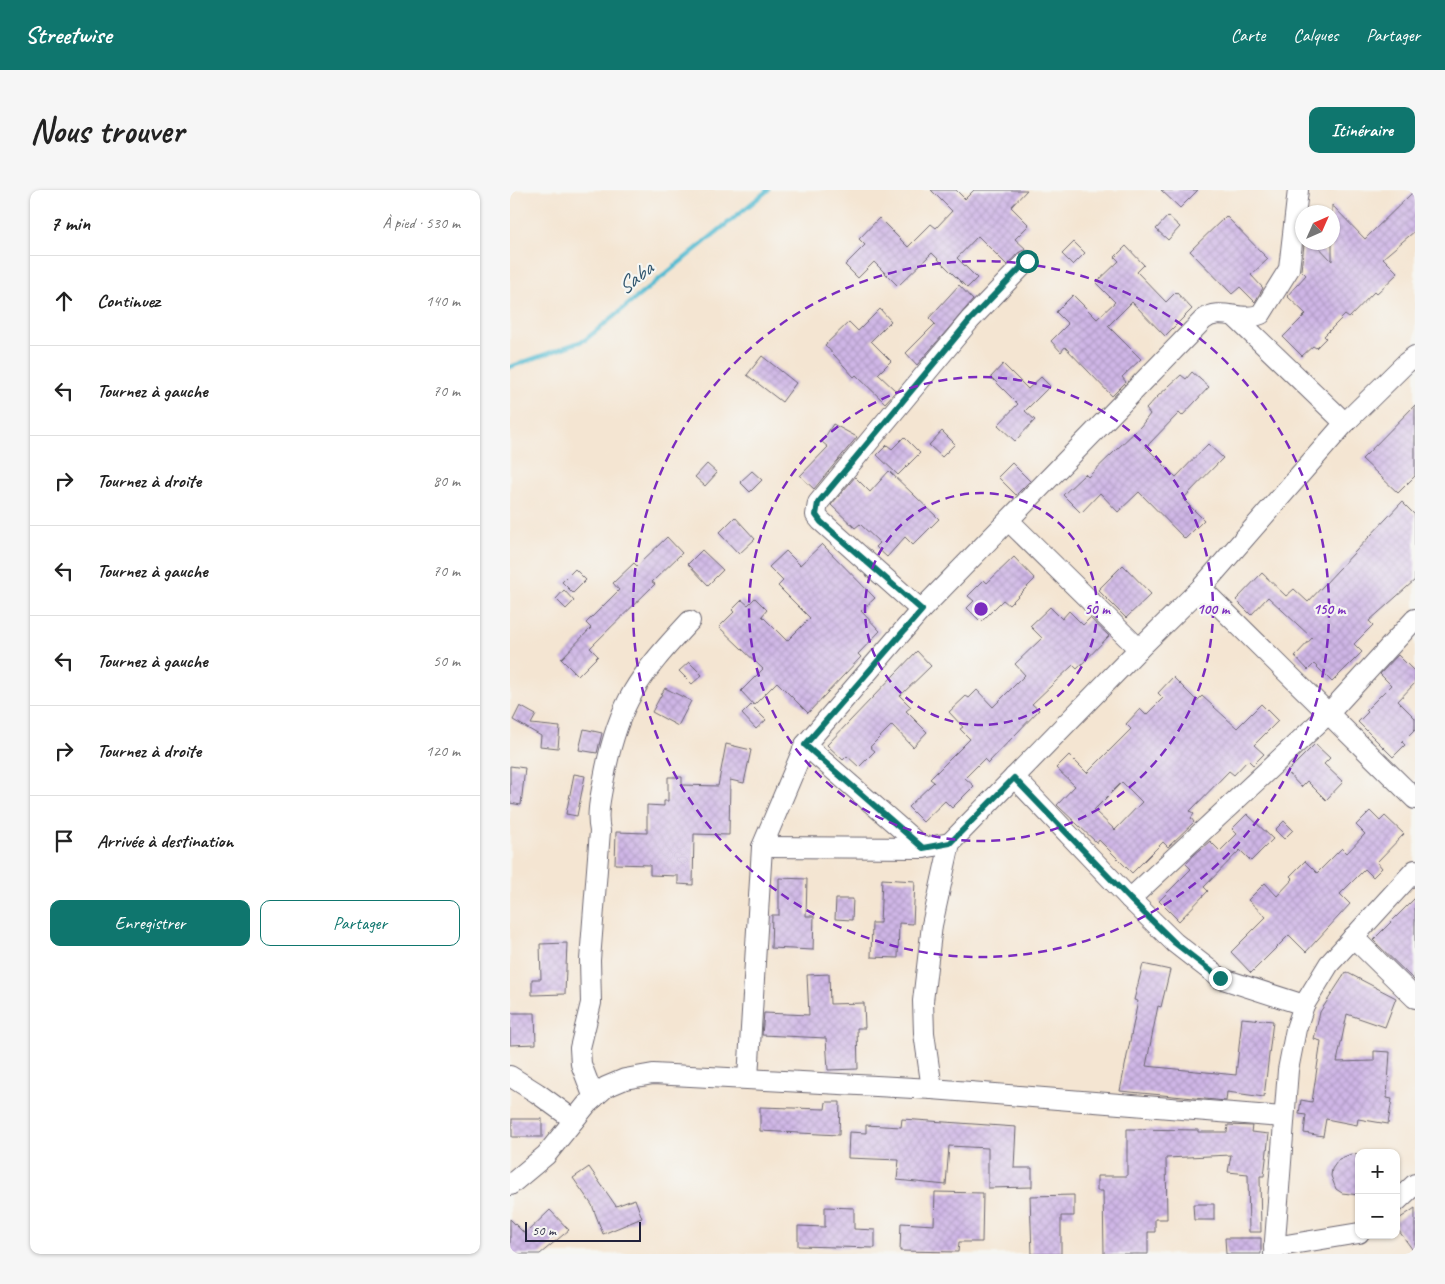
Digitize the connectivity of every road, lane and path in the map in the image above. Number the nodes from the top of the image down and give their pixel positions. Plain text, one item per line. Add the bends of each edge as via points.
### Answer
1 (1298, 190) edge
2 (1027, 261) dead end
3 (1235, 317) junction
4 (1415, 356) edge
5 (1345, 424) junction
6 (1009, 521) junction
7 (1201, 588) junction
8 (922, 610) junction
9 (1415, 619) edge
10 (690, 621) dead end
11 (1139, 649) junction
12 (1328, 714) junction
13 (805, 745) junction
14 (1014, 778) junction
15 (1415, 799) edge
16 (950, 843) junction
17 (762, 848) junction
18 (923, 848) junction
19 (1415, 870) edge
20 (1130, 899) junction
21 (1353, 937) junction
22 (1415, 998) edge
23 (1304, 1005) junction
24 (510, 1076) edge
25 (748, 1078) junction
26 (932, 1089) junction
27 (594, 1098) junction
28 (1283, 1117) junction
29 (574, 1120) junction
30 (1415, 1184) edge
31 (510, 1185) edge
32 (1400, 1198) edge
33 (1355, 1234) edge
34 (1274, 1251) edge

1 - 3 street via 1289,268 1260,314
2 - 8 street via 970,320 818,503 816,515 821,522
3 - 5 street
3 - 6 street via 1224,313 1203,320
4 - 5 street
5 - 7 street
6 - 8 street
6 - 11 street
7 - 11 street
7 - 12 street
8 - 13 street
9 - 12 street
10 - 27 street via 634,686 611,742 598,814 600,831 590,960 591,1003 580,1048 581,1064
11 - 14 street
12 - 15 street
12 - 20 street
13 - 17 street
13 - 18 street
14 - 16 street
14 - 20 street
16 - 18 street
16 - 26 street via 932,926 923,1001
17 - 18 street
17 - 25 street
19 - 21 street
20 - 23 street via 1175,943 1220,978
21 - 22 street
21 - 23 street via 1329,964
23 - 28 street via 1288,1070
24 - 29 street
25 - 26 street
25 - 27 street via 653,1074 624,1080
26 - 28 street
27 - 29 street
28 - 34 street
29 - 31 street via 546,1155
30 - 32 street
33 - 34 street

